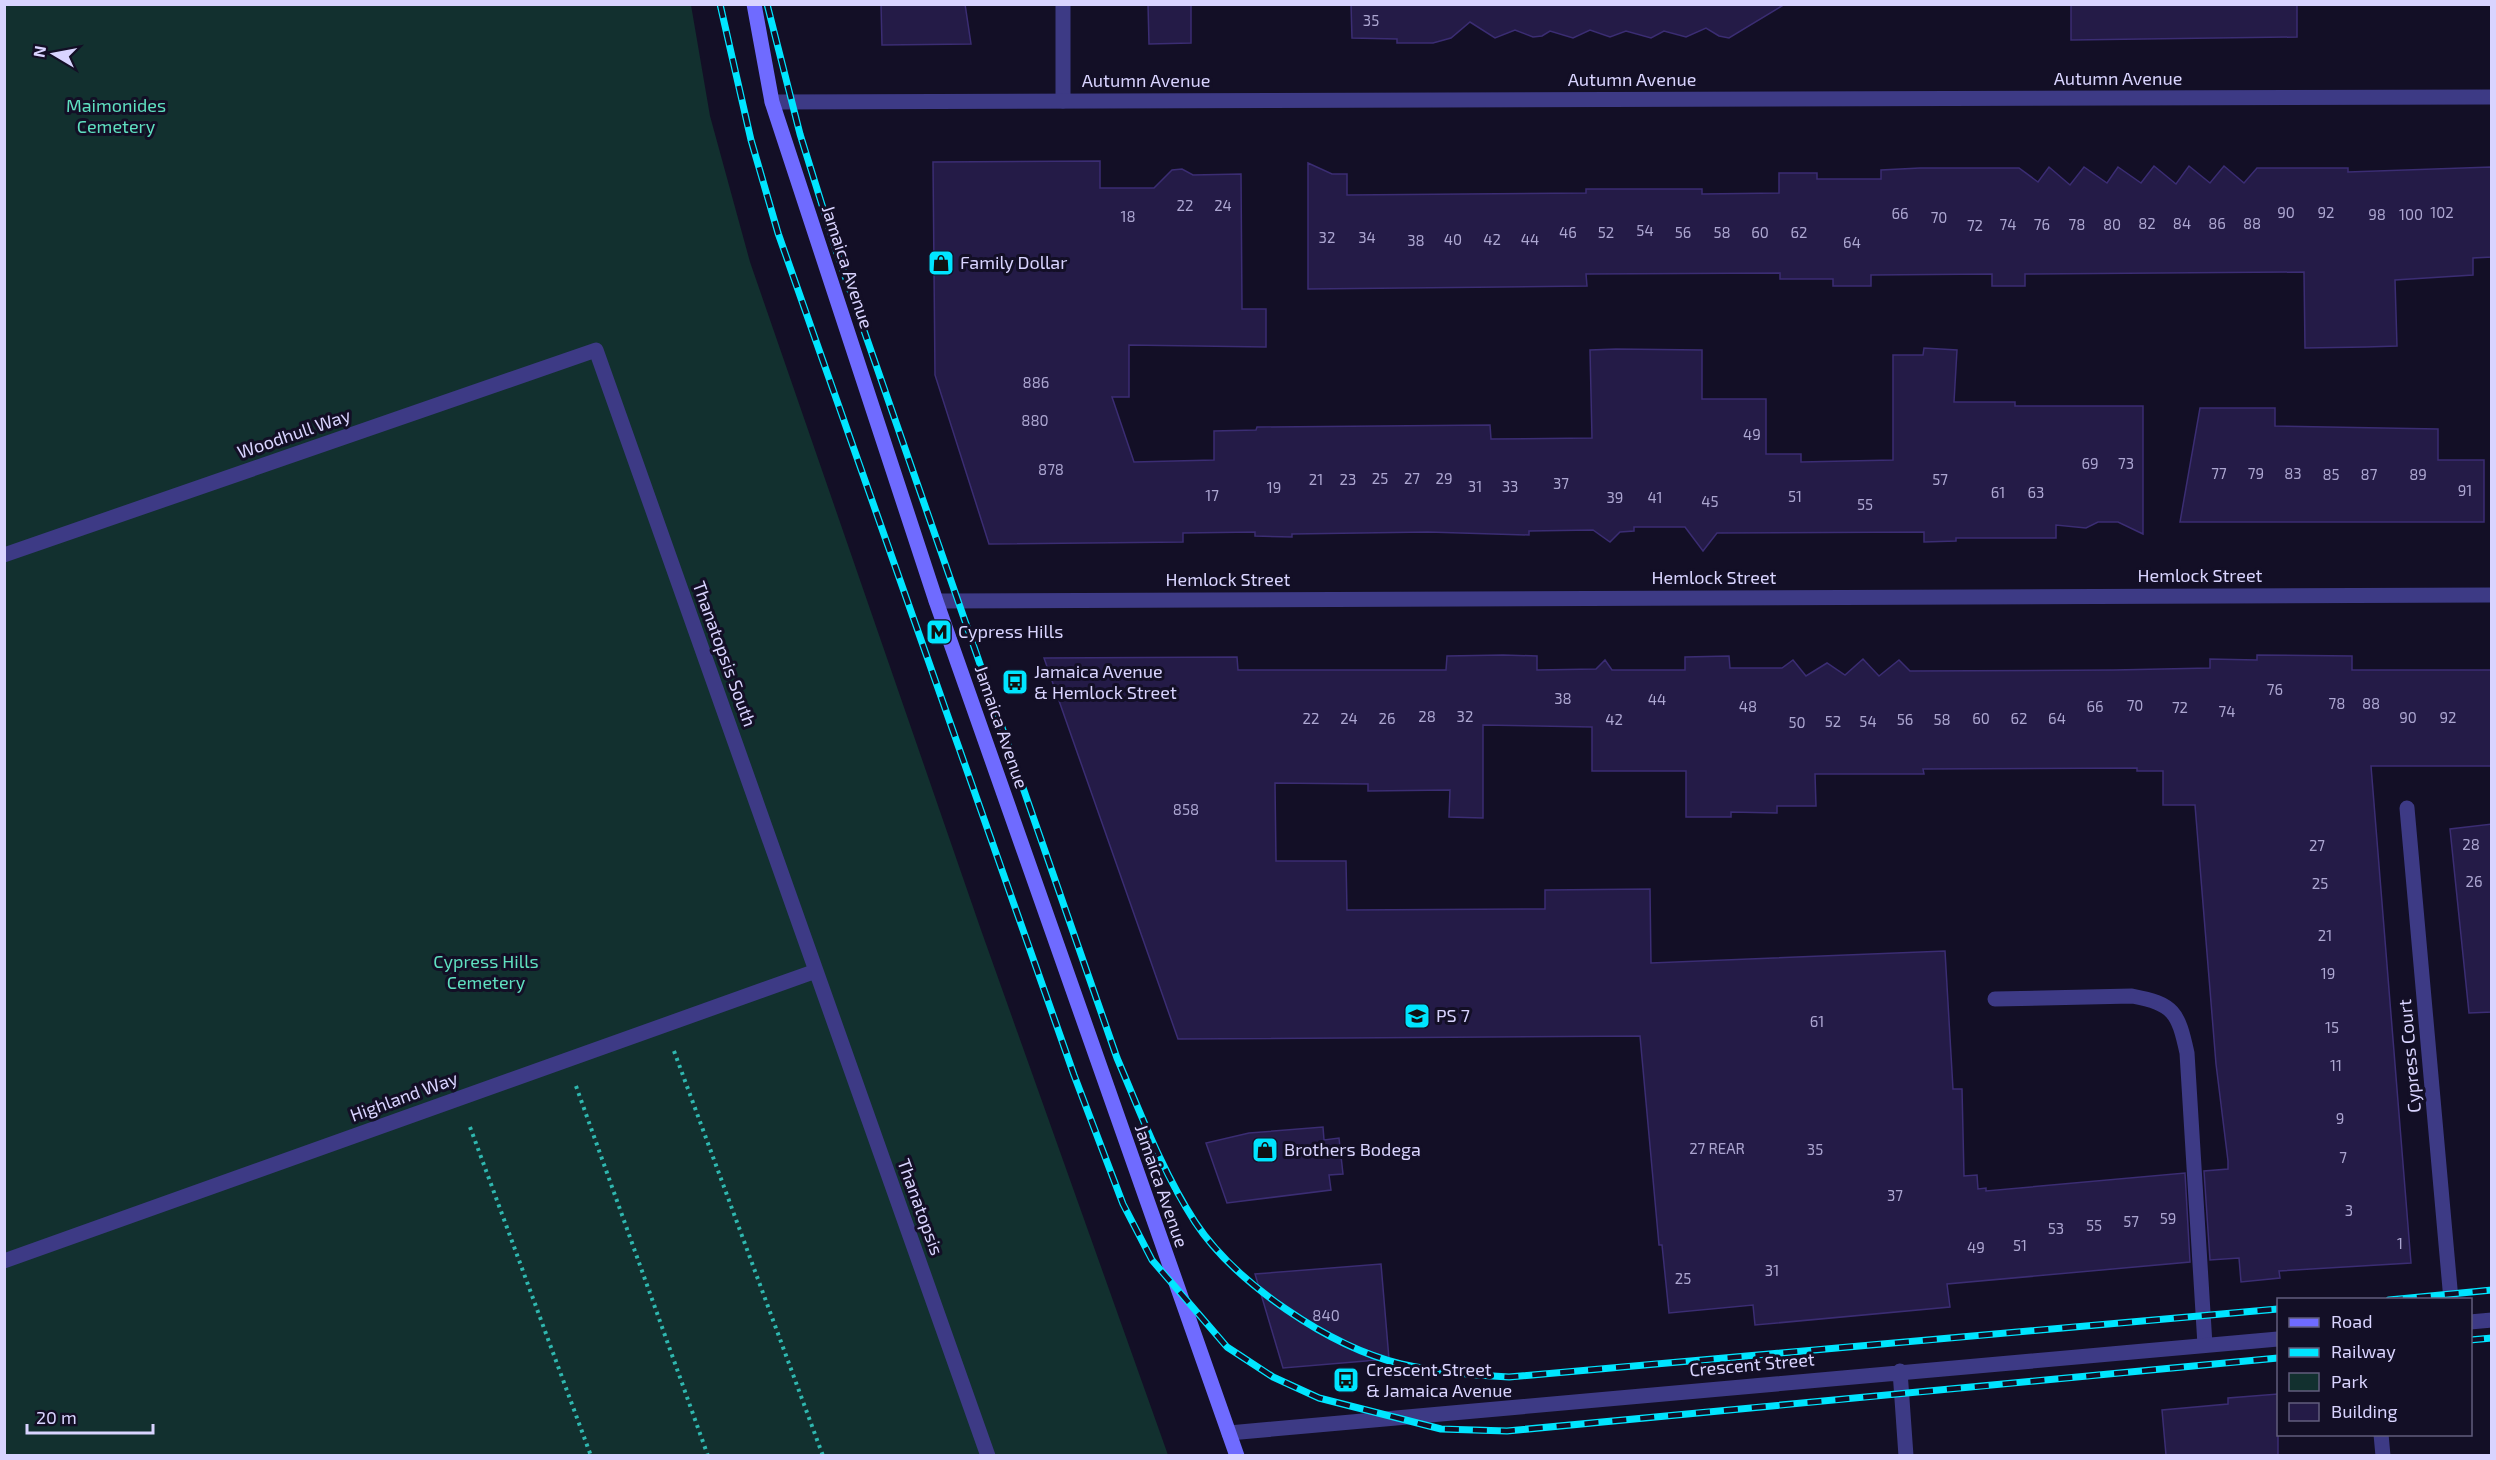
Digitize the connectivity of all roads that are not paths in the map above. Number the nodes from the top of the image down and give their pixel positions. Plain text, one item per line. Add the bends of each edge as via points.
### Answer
1 (754, 4) edge
2 (1063, 4) edge
3 (2492, 97) edge
4 (1063, 101) junction
5 (772, 102) junction
6 (596, 350) joint
7 (4, 555) edge
8 (2492, 595) edge
9 (936, 601) junction
10 (2407, 808) dead end
11 (816, 971) junction
12 (1995, 999) dead end
13 (4, 1260) edge
14 (2451, 1298) edge
15 (2492, 1320) edge
16 (2472, 1322) edge
17 (2277, 1339) edge
18 (2205, 1345) junction
19 (1900, 1371) junction
20 (1228, 1433) junction
21 (2381, 1436) edge
22 (988, 1455) edge
23 (1237, 1455) edge
24 (1906, 1455) edge
25 (2383, 1455) edge

1 - 5 main road, Jamaica Avenue
2 - 4 street
3 - 4 street, Autumn Avenue
4 - 5 street, Autumn Avenue
5 - 9 main road, Jamaica Avenue
6 - 7 street, Woodhull Way
6 - 11 street, Thanatopsis South
8 - 9 street, Hemlock Street
9 - 20 main road, Jamaica Avenue
10 - 14 street, Cypress Court
11 - 13 street, Highland Way
11 - 22 street, Thanatopsis
12 - 18 street via 2132,996 2172,1010 2187,1053
15 - 16 street
17 - 18 street, Crescent Street
18 - 19 street, Crescent Street
19 - 20 street, Crescent Street
19 - 24 street
20 - 23 main road, Jamaica Avenue
21 - 25 street

